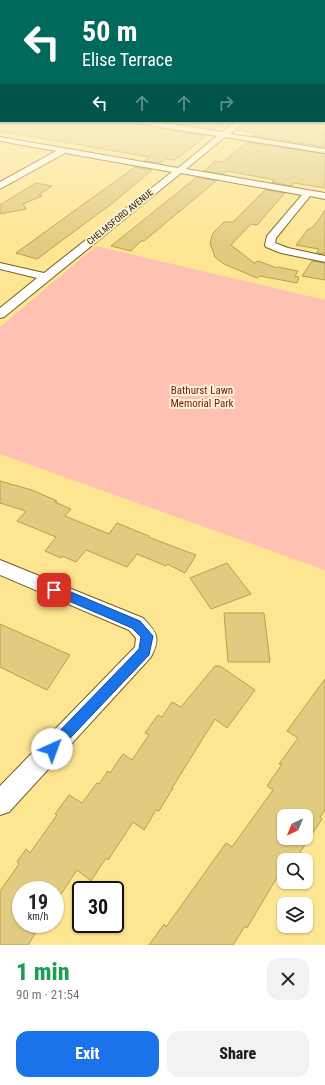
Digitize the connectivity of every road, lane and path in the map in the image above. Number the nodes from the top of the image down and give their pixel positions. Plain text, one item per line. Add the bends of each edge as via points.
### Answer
1 (53, 156) edge
2 (91, 156) edge
3 (196, 156) edge
4 (177, 171) junction
5 (0, 186) edge
6 (308, 193) junction
7 (325, 196) edge
8 (325, 259) edge
9 (0, 266) edge
10 (45, 277) junction
11 (0, 314) edge
12 (0, 567) edge
13 (0, 803) edge

1 - 5 street
2 - 4 street
3 - 4 street, CHELMSFORD AVENUE
4 - 6 street
4 - 10 street, CHELMSFORD AVENUE
6 - 7 street
6 - 8 street via 271,238 270,245 285,251
9 - 10 street
10 - 11 street, CHELMSFORD AVENUE
12 - 13 street via 136,624 147,636 144,651

